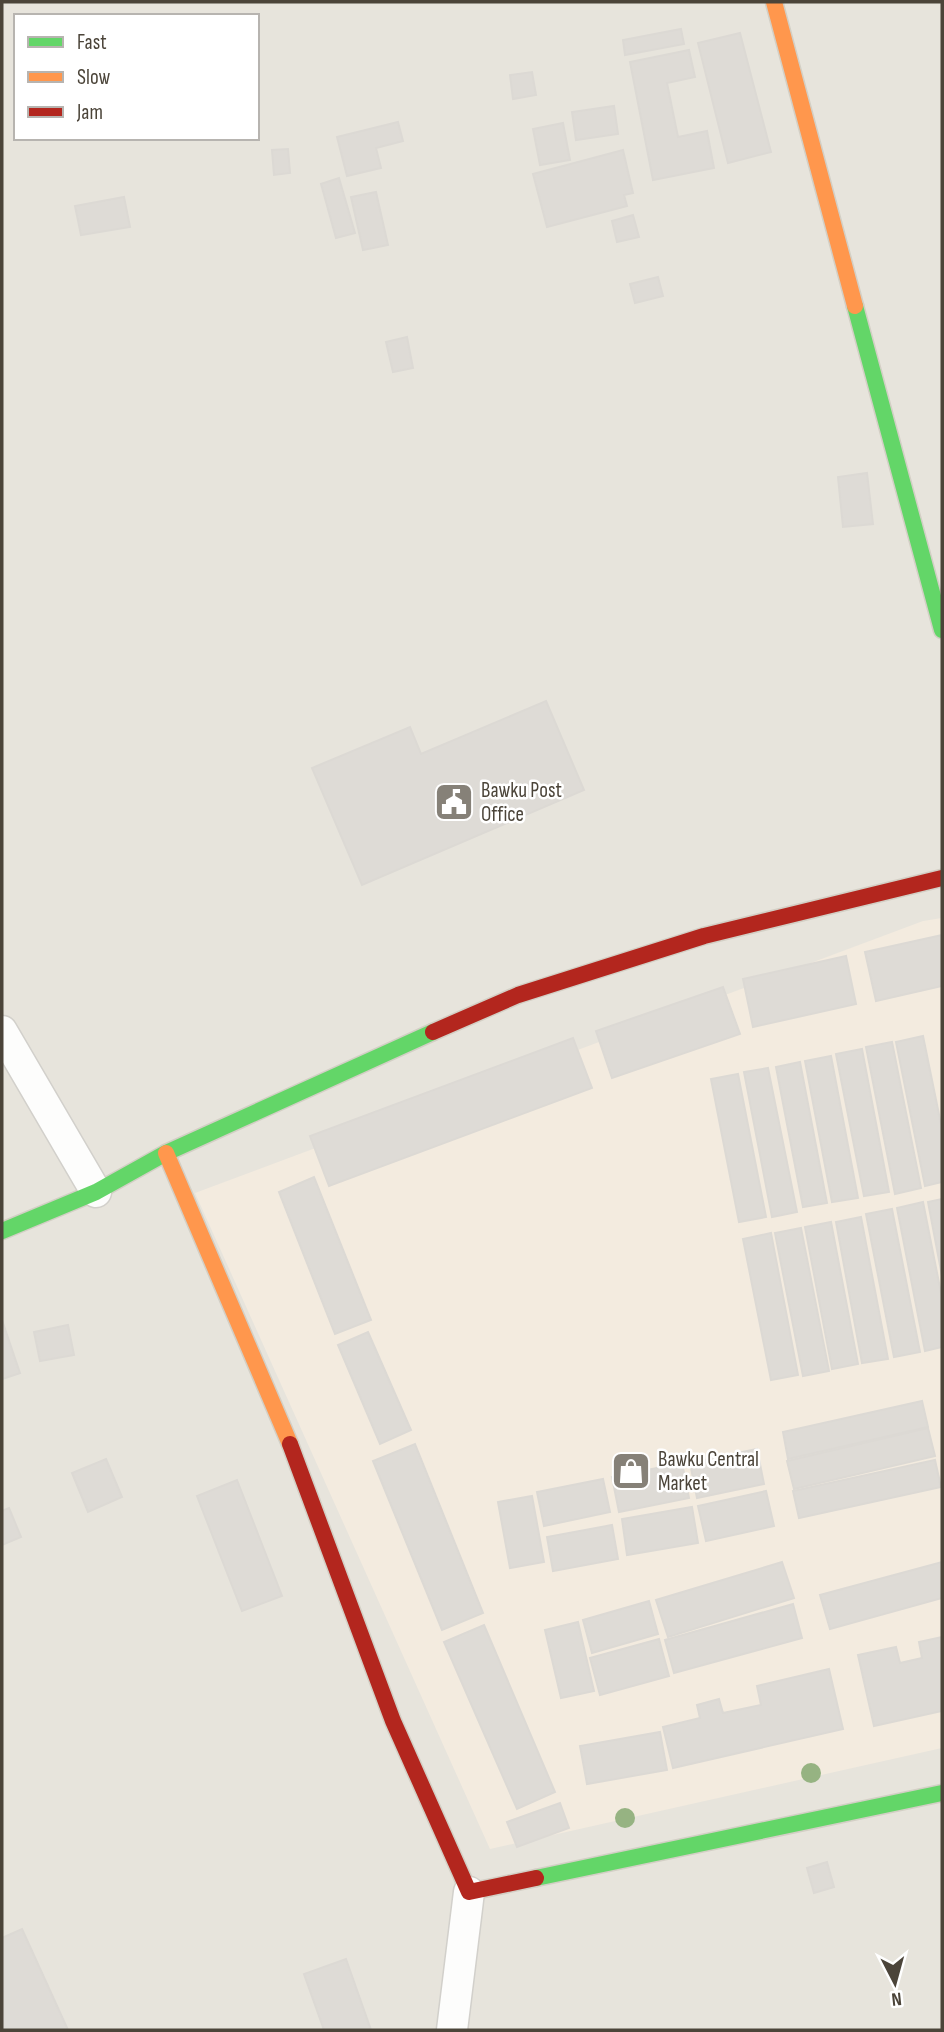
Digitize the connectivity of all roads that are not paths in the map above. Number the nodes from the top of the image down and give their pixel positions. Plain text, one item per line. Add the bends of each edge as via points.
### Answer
1 (774, 2) edge
2 (942, 630) edge
3 (942, 878) edge
4 (2, 1031) edge
5 (166, 1153) junction
6 (96, 1192) junction
7 (2, 1231) edge
8 (942, 1793) edge
9 (469, 1892) junction
10 (452, 2030) edge

1 - 2 main road
3 - 5 main road via 704,936 518,995
4 - 6 street
5 - 6 main road
5 - 9 main road via 287,1437 393,1721
6 - 7 main road
8 - 9 main road
9 - 10 street

